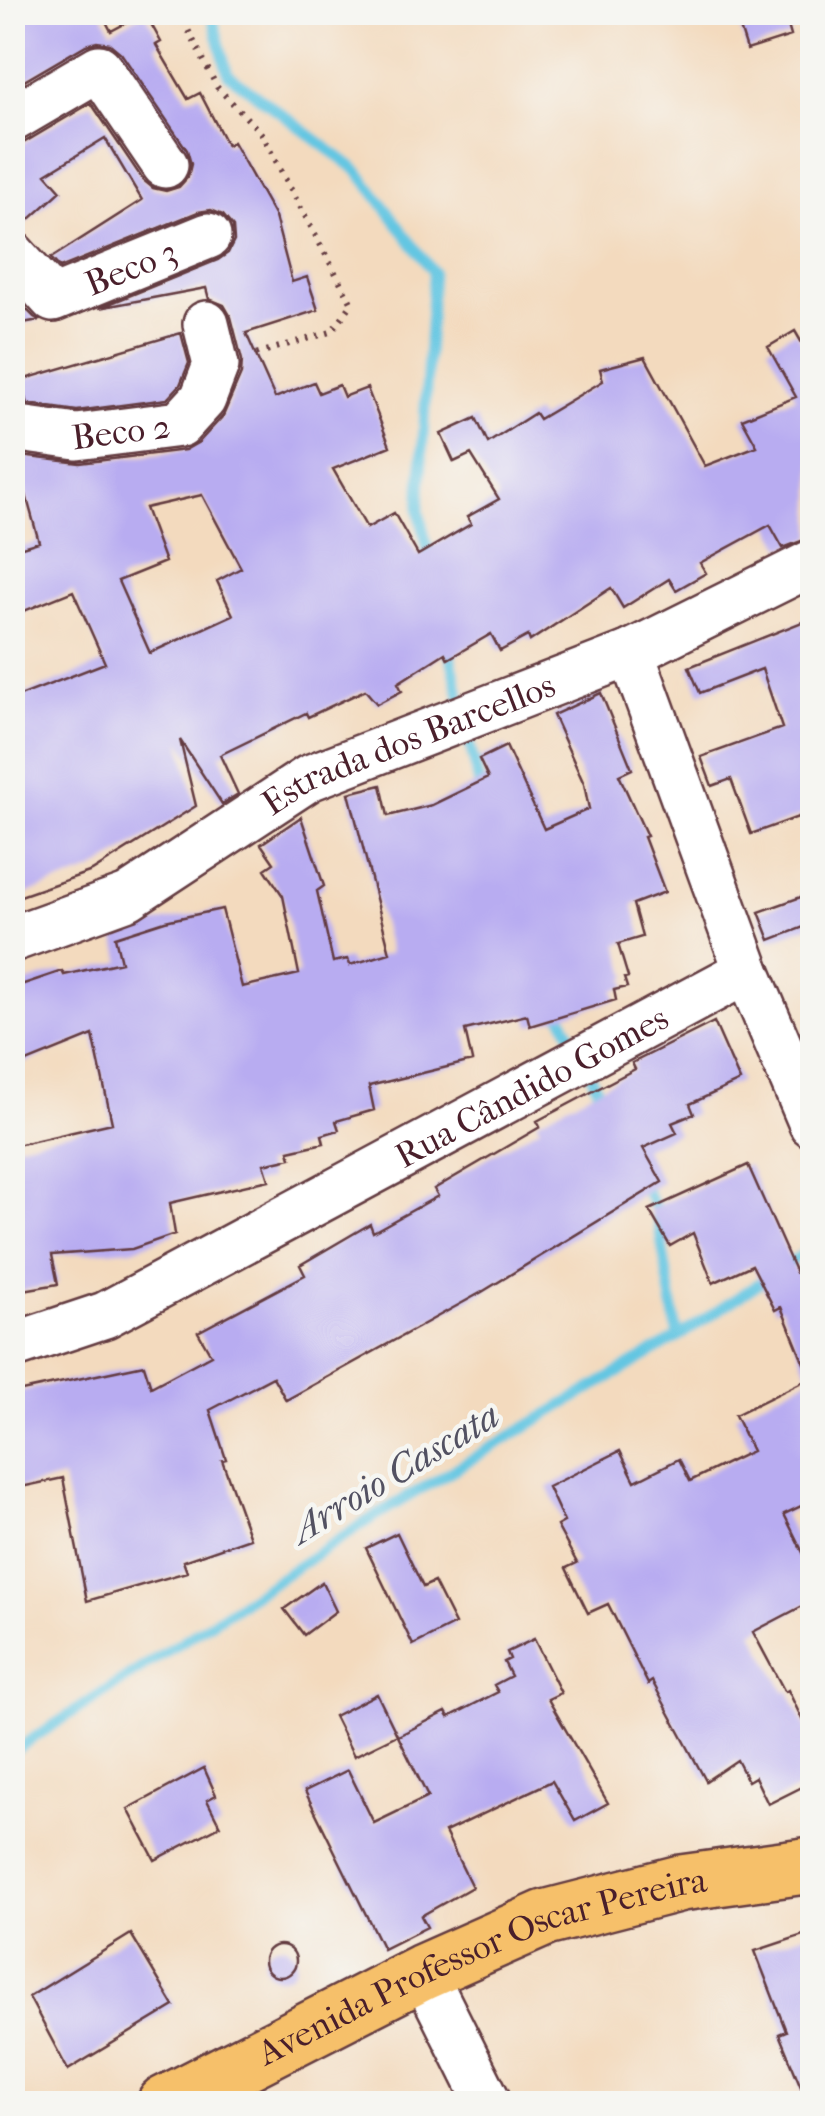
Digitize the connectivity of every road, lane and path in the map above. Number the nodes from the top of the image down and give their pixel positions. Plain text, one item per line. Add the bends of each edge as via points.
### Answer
1 (179, 12) edge
2 (12, 119) edge
3 (165, 165) dead end
4 (208, 236) dead end
5 (12, 254) edge
6 (211, 345) joint
7 (12, 428) edge
8 (812, 563) edge
9 (631, 653) junction
10 (12, 939) edge
11 (747, 971) junction
12 (812, 1124) edge
13 (12, 1346) edge
14 (812, 1864) edge
15 (424, 1972) junction
16 (166, 2104) edge
17 (489, 2104) edge

1 - 6 path via 217,87 261,133 352,304 331,332
2 - 3 street via 99,68
4 - 5 street, Beco 3 via 54,299
6 - 7 street, Beco 2 via 203,398 180,424 77,437
8 - 9 street, Estrada dos Barcellos
9 - 10 street, Estrada dos Barcellos via 308,778 128,897
9 - 11 street
11 - 12 street
11 - 13 street, Rua Cândido Gomes via 106,1315
14 - 15 main road, Avenida Professor Oscar Pereira via 681,1883 545,1918
15 - 16 main road, Avenida Professor Oscar Pereira
15 - 17 street

